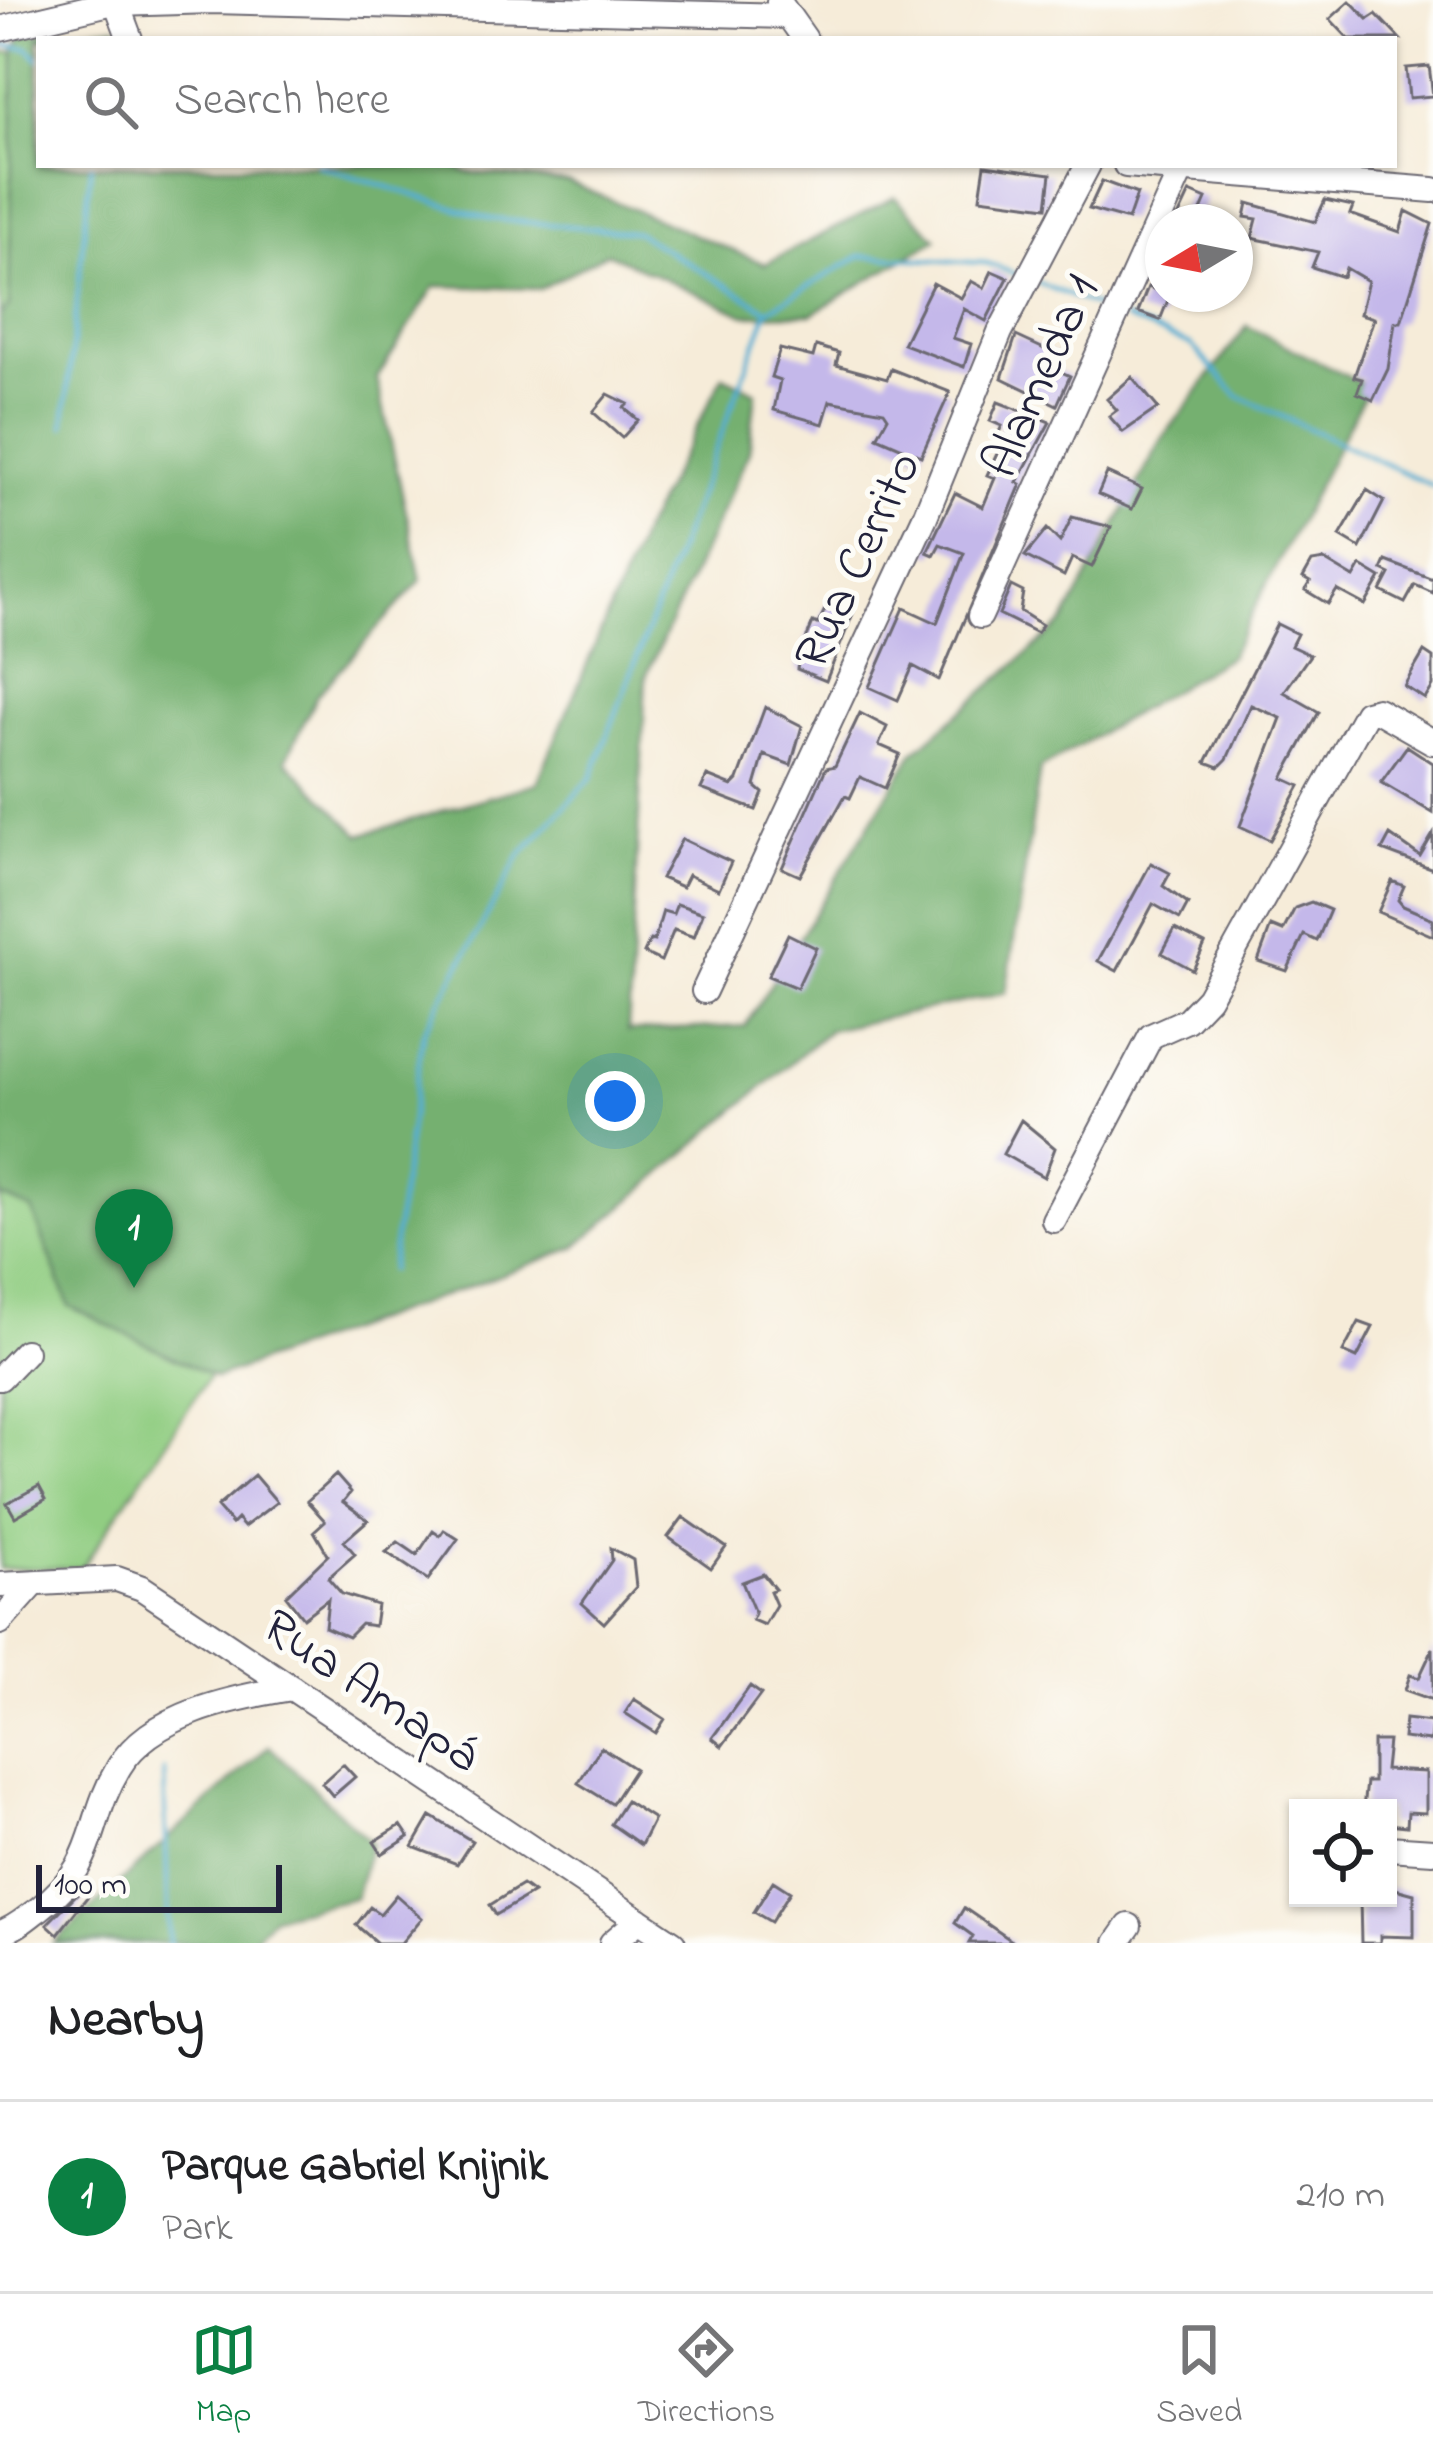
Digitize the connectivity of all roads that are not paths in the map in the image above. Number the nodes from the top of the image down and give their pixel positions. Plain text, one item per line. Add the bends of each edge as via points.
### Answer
1 (120, 2) edge
2 (782, 8) edge
3 (0, 28) edge
4 (129, 36) edge
5 (803, 36) edge
6 (1086, 168) edge
7 (1146, 168) edge
8 (1180, 173) junction
9 (1433, 190) edge
10 (980, 616) dead end
11 (1433, 742) edge
12 (704, 991) dead end
13 (1054, 1220) dead end
14 (25, 1352) dead end
15 (0, 1378) edge
16 (34, 1583) junction
17 (0, 1585) edge
18 (0, 1622) edge
19 (292, 1688) junction
20 (1397, 1849) edge
21 (1433, 1851) edge
22 (639, 1920) junction
23 (0, 1933) edge
24 (612, 1943) edge
25 (673, 1943) edge

1 - 2 street
1 - 3 street
1 - 4 street
2 - 5 street
6 - 12 street, Rua Cerrito via 1000,332 924,519
7 - 8 street
8 - 9 street
8 - 10 street, Alameda 1
11 - 13 street via 1370,708 1208,998 1187,1020 1151,1036
14 - 15 street
16 - 17 street, Rua Amapá
16 - 18 street
16 - 19 street, Rua Amapá via 117,1579 142,1588
19 - 22 street, Rua Amapá
19 - 23 street via 191,1714 143,1742 120,1765 84,1862 55,1897
20 - 21 street
22 - 24 street
22 - 25 street, Rua Amapá

